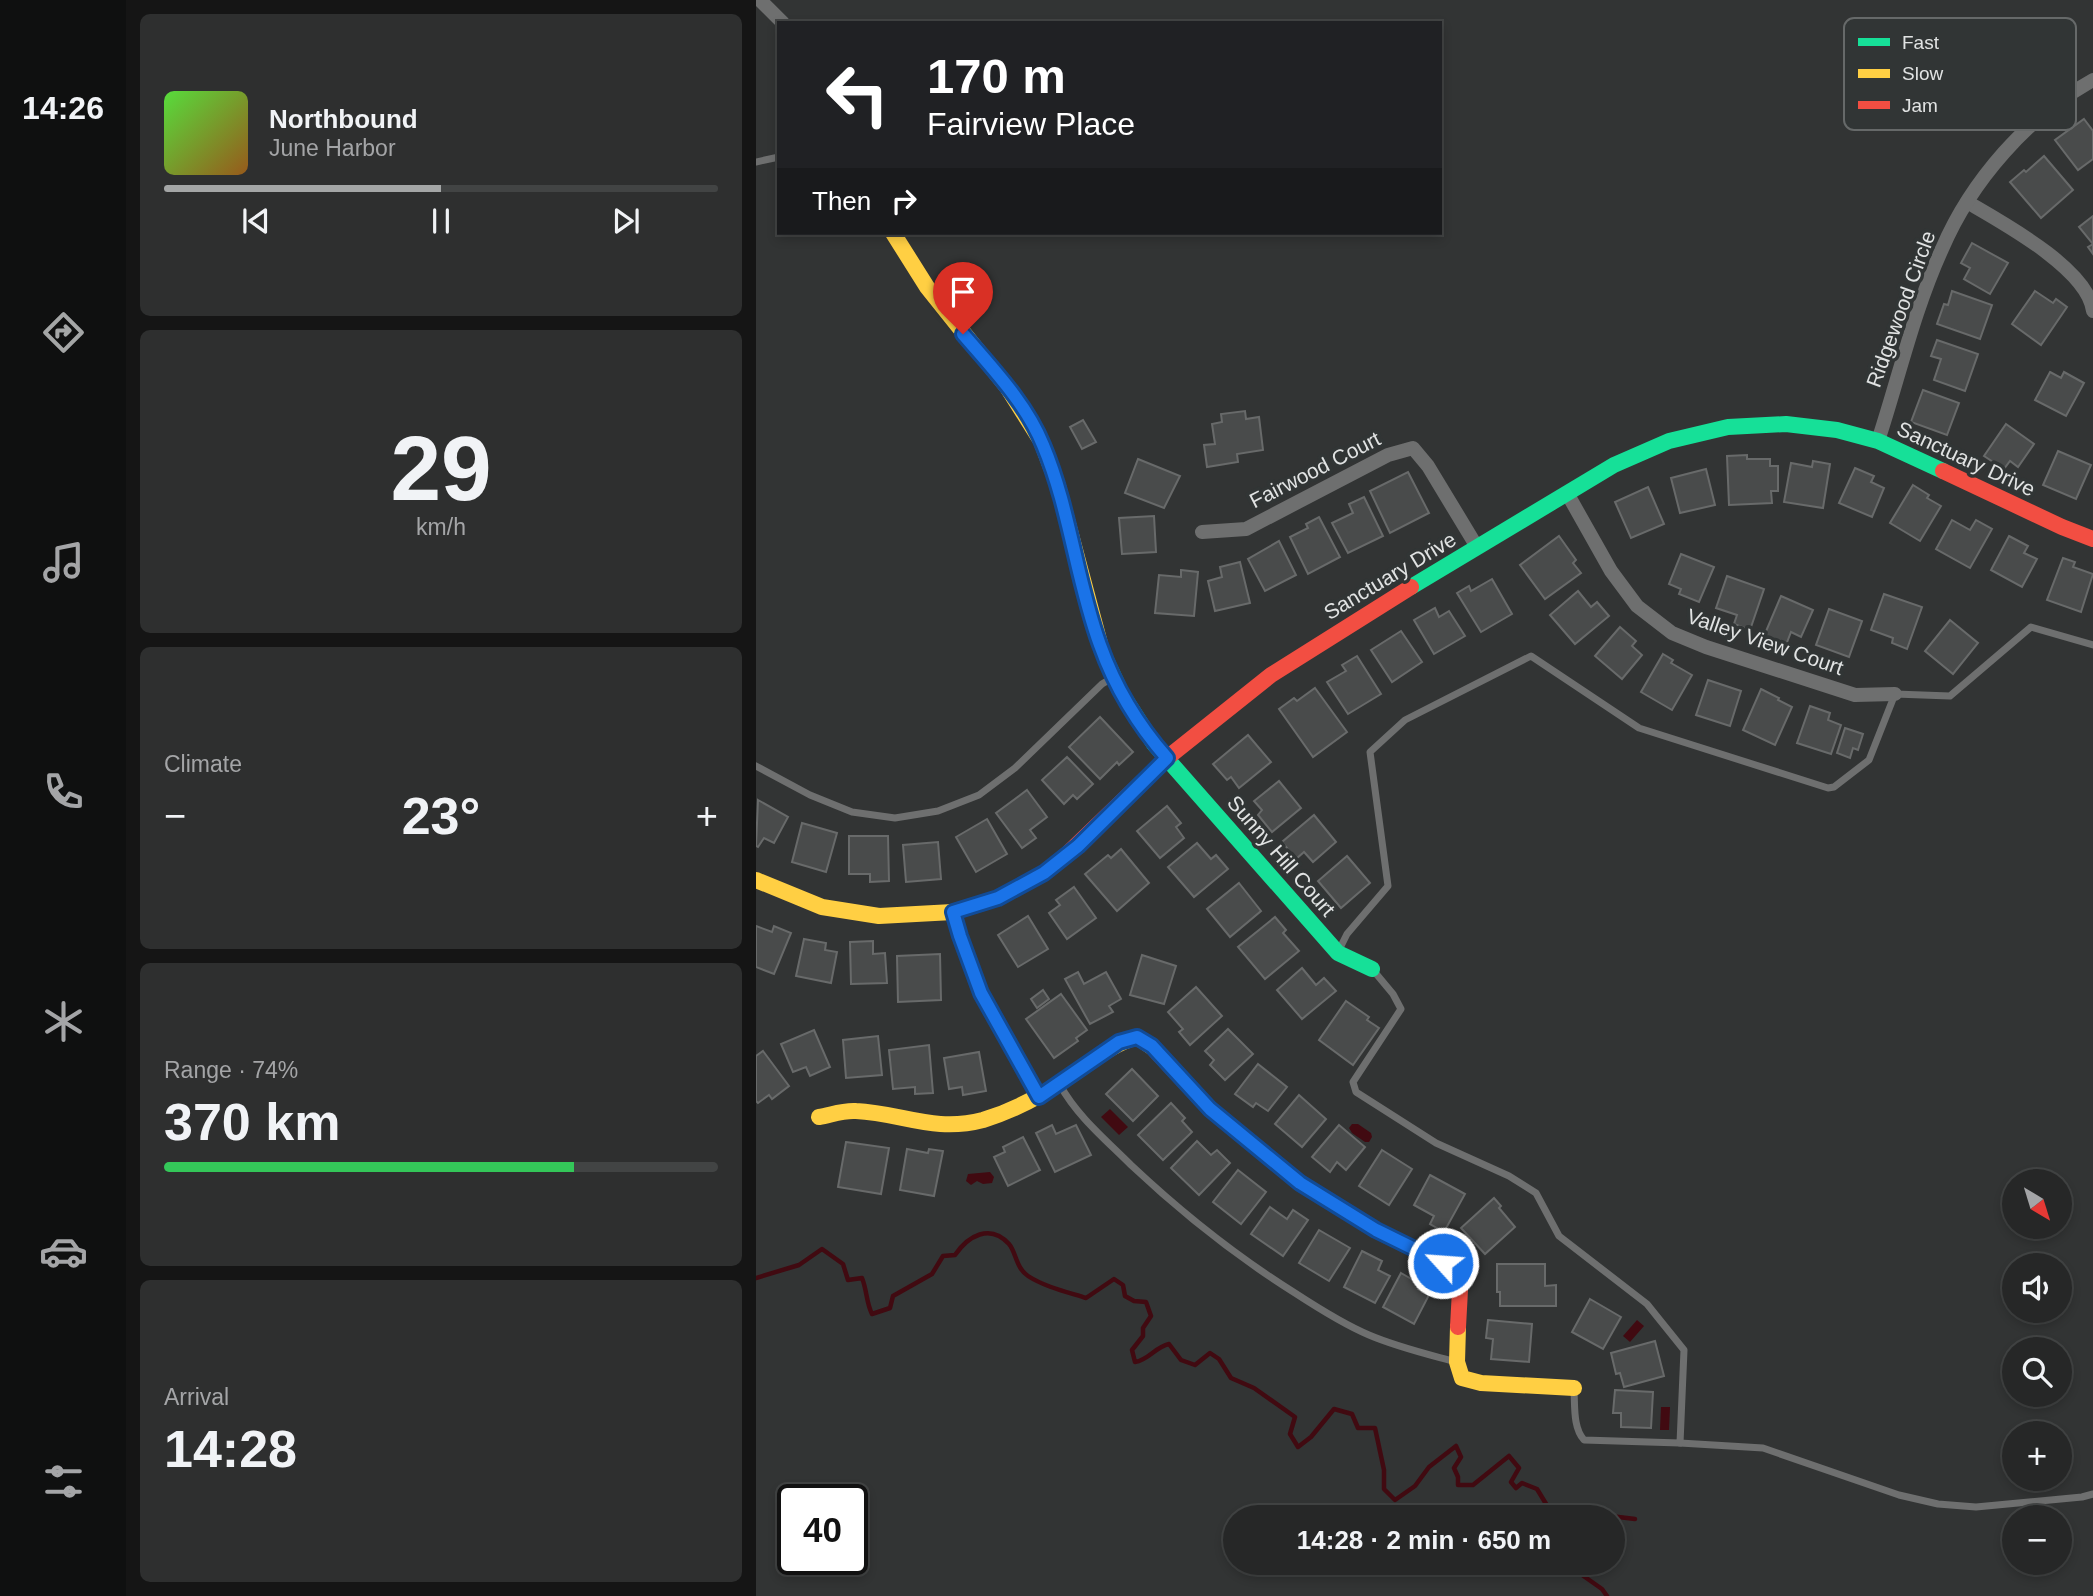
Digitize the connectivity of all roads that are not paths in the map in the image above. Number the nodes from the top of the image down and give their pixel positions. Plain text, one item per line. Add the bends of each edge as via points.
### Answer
1 (760, 0) edge
2 (781, 21) edge
3 (2093, 80) edge
4 (2076, 93) edge
5 (2028, 130) edge
6 (777, 157) edge
7 (756, 162) edge
8 (1967, 202) junction
9 (895, 235) edge
10 (2093, 312) edge
11 (1878, 441) junction
12 (1567, 494) junction
13 (1202, 531) dead end
14 (2093, 538) edge
15 (1476, 547) junction
16 (2093, 645) edge
17 (1114, 677) junction
18 (1895, 694) junction
19 (1167, 758) junction
20 (756, 766) edge
21 (756, 880) edge
22 (953, 912) junction
23 (1338, 953) junction
24 (1373, 970) joint
25 (1059, 1083) junction
26 (1039, 1097) junction
27 (819, 1117) dead end
28 (1457, 1362) junction
29 (1574, 1388) joint
30 (1680, 1443) junction
31 (2093, 1494) edge

1 - 2 street
3 - 4 street, Ridgewood Circle
5 - 8 street, Ridgewood Circle
6 - 7 lane
8 - 10 street via 2052,256 2078,279 2092,301
8 - 11 street, Ridgewood Circle via 1922,299
9 - 17 street, Sunny Hill Court via 928,291 1024,410 1043,444 1099,642
11 - 12 street, Sanctuary Drive via 1786,424 1728,427 1669,441 1614,465
11 - 14 street, Sanctuary Drive
12 - 15 street, Sanctuary Drive
12 - 18 street, Valley View Court via 1637,606 1672,633 1854,695
13 - 15 street, Fairwood Court via 1246,529 1388,456 1413,448
15 - 19 street, Sanctuary Drive via 1271,675
16 - 18 lane via 2031,627 1950,696
17 - 19 street, Sunny Hill Court via 1131,711
17 - 20 lane via 1015,768 979,795 938,811 895,818 852,812
18 - 23 lane via 1869,760 1828,788 1639,728 1531,656 1405,720 1370,752 1388,886 1347,934
19 - 22 street, Sanctuary Drive via 1044,873 998,898
19 - 23 street, Sunny Hill Court
21 - 22 street, Sanctuary Drive via 822,906 879,916
22 - 26 street via 981,993
23 - 24 street, Sunny Hill Court
24 - 30 lane via 1401,1009 1353,1082 1356,1092 1436,1143 1536,1193 1559,1236 1647,1304 1684,1350
25 - 26 street
25 - 28 lane via 1067,1098 1113,1147 1230,1250 1366,1334
25 - 28 street via 1119,1042 1137,1037 1152,1046 1210,1109 1300,1183 1457,1275
26 - 27 street via 1003,1115 969,1124 927,1124 855,1111
28 - 29 street via 1462,1378 1481,1383
29 - 30 lane via 1576,1420 1584,1440
30 - 31 lane via 1763,1448 1938,1504 1976,1507

